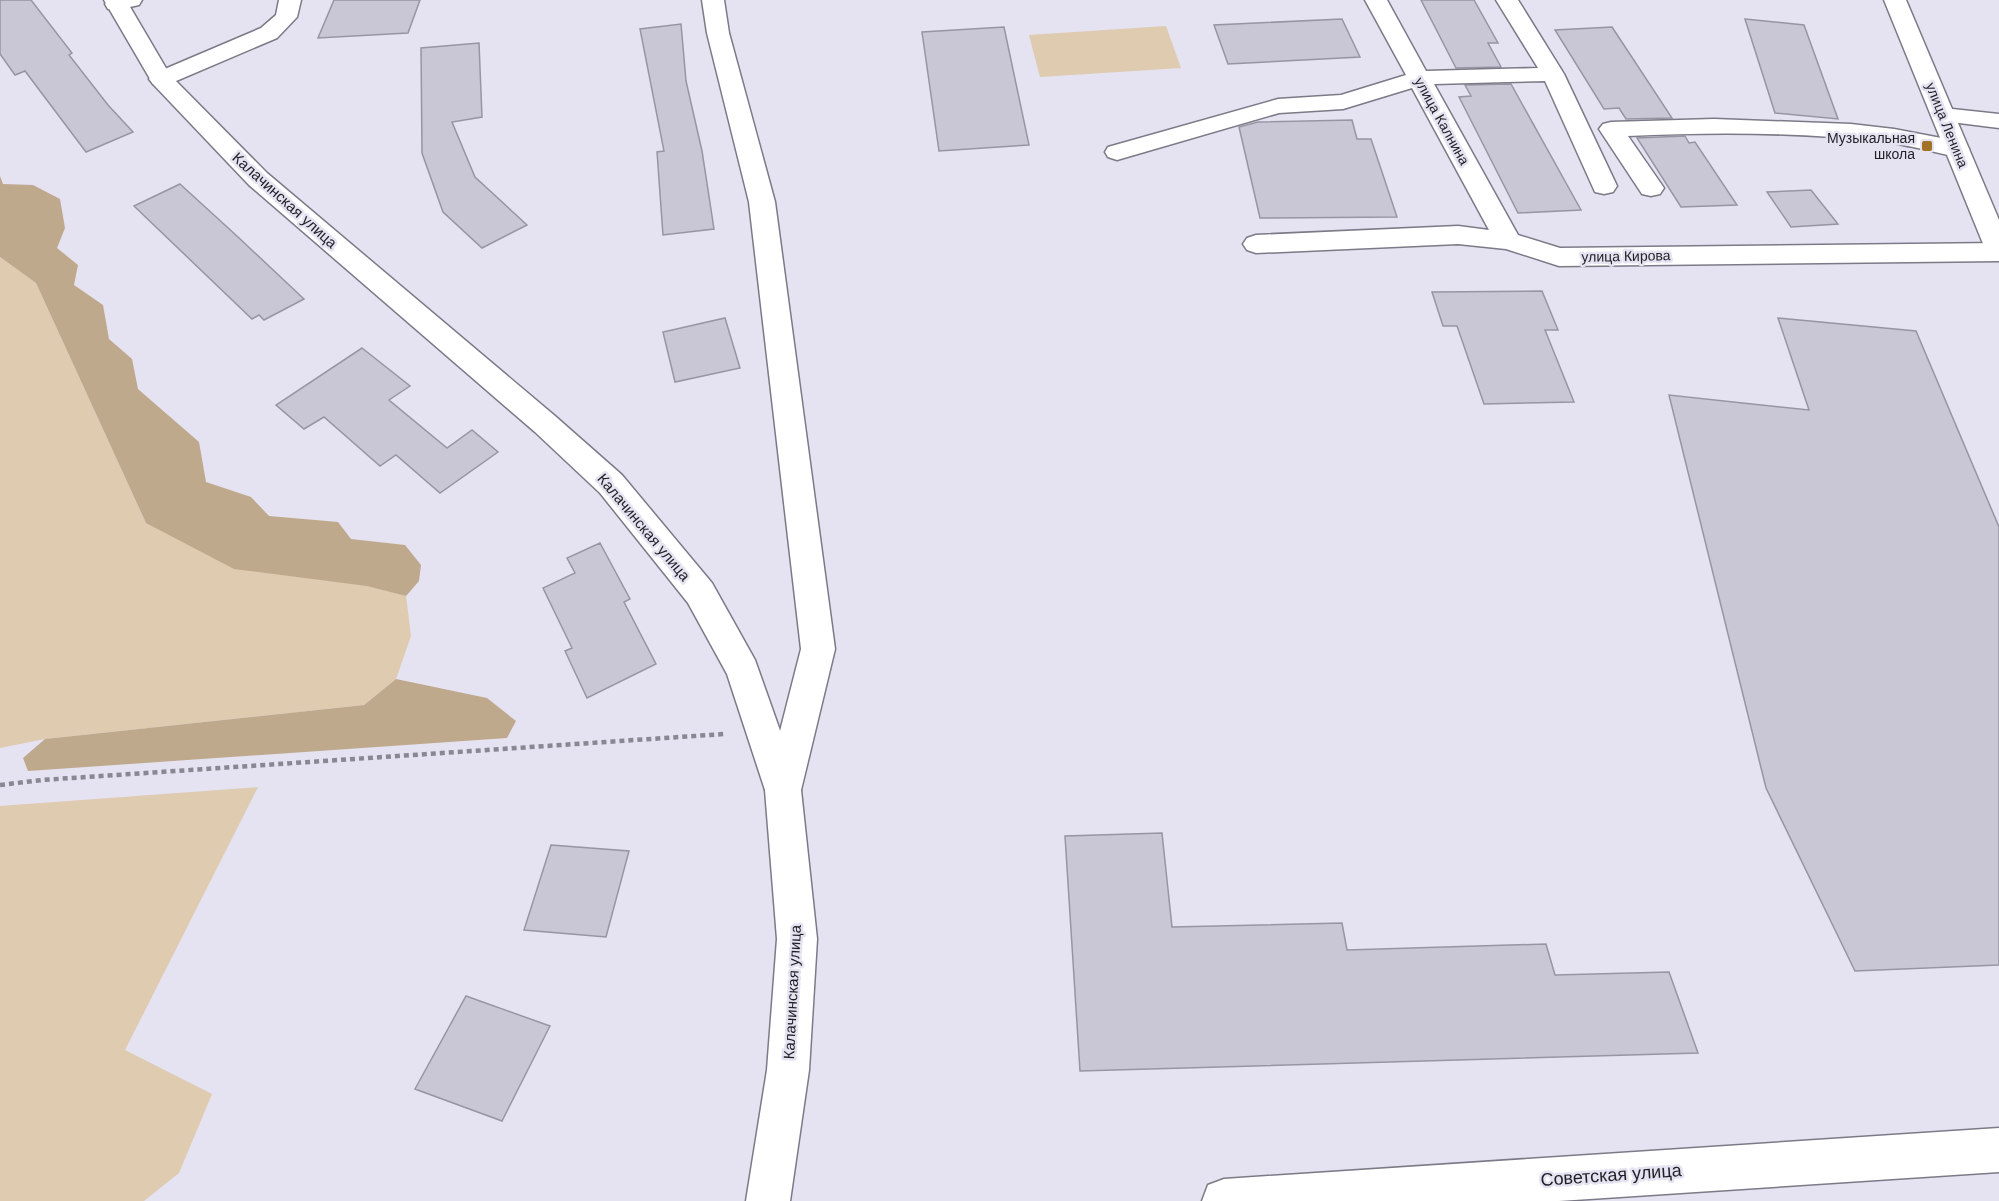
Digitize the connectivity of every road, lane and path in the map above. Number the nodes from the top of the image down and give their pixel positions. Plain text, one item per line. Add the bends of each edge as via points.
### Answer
1 (290, 0) edge
2 (713, 0) edge
3 (1376, 0) edge
4 (1507, 0) edge
5 (1895, 0) edge
6 (121, 1) edge
7 (1553, 74) junction
8 (1419, 78) junction
9 (161, 79) junction
10 (1943, 115) junction
11 (1999, 121) edge
12 (1957, 150) junction
13 (1117, 152) dead end
14 (1604, 186) dead end
15 (1651, 188) dead end
16 (1508, 241) junction
17 (1256, 244) dead end
18 (1999, 251) edge
19 (763, 731) junction
20 (0, 785) edge
21 (783, 790) junction
22 (1999, 1150) edge
23 (768, 1201) edge
24 (1224, 1201) edge

1 - 9 main road via 286,17 269,33
2 - 21 main road via 762,202 818,649
3 - 8 main road, улица Калнина
4 - 7 main road
5 - 10 main road, улица Ленина
6 - 9 main road, Калачинская улица
7 - 8 main road
7 - 14 main road
8 - 13 main road via 1343,102 1278,106
8 - 16 main road, улица Калнина
9 - 19 main road, Калачинская улица via 258,179 611,484 700,593 743,671
10 - 11 main road
10 - 12 main road, улица Ленина
12 - 15 main road via 1886,135 1791,129 1611,129
12 - 18 main road, улица Ленина
16 - 17 main road, улица Кирова via 1458,235
16 - 18 main road, улица Кирова via 1559,257
19 - 20 path
19 - 21 main road, Калачинская улица
21 - 23 main road, Калачинская улица via 797,939 788,1070
22 - 24 main road, Советская улица

